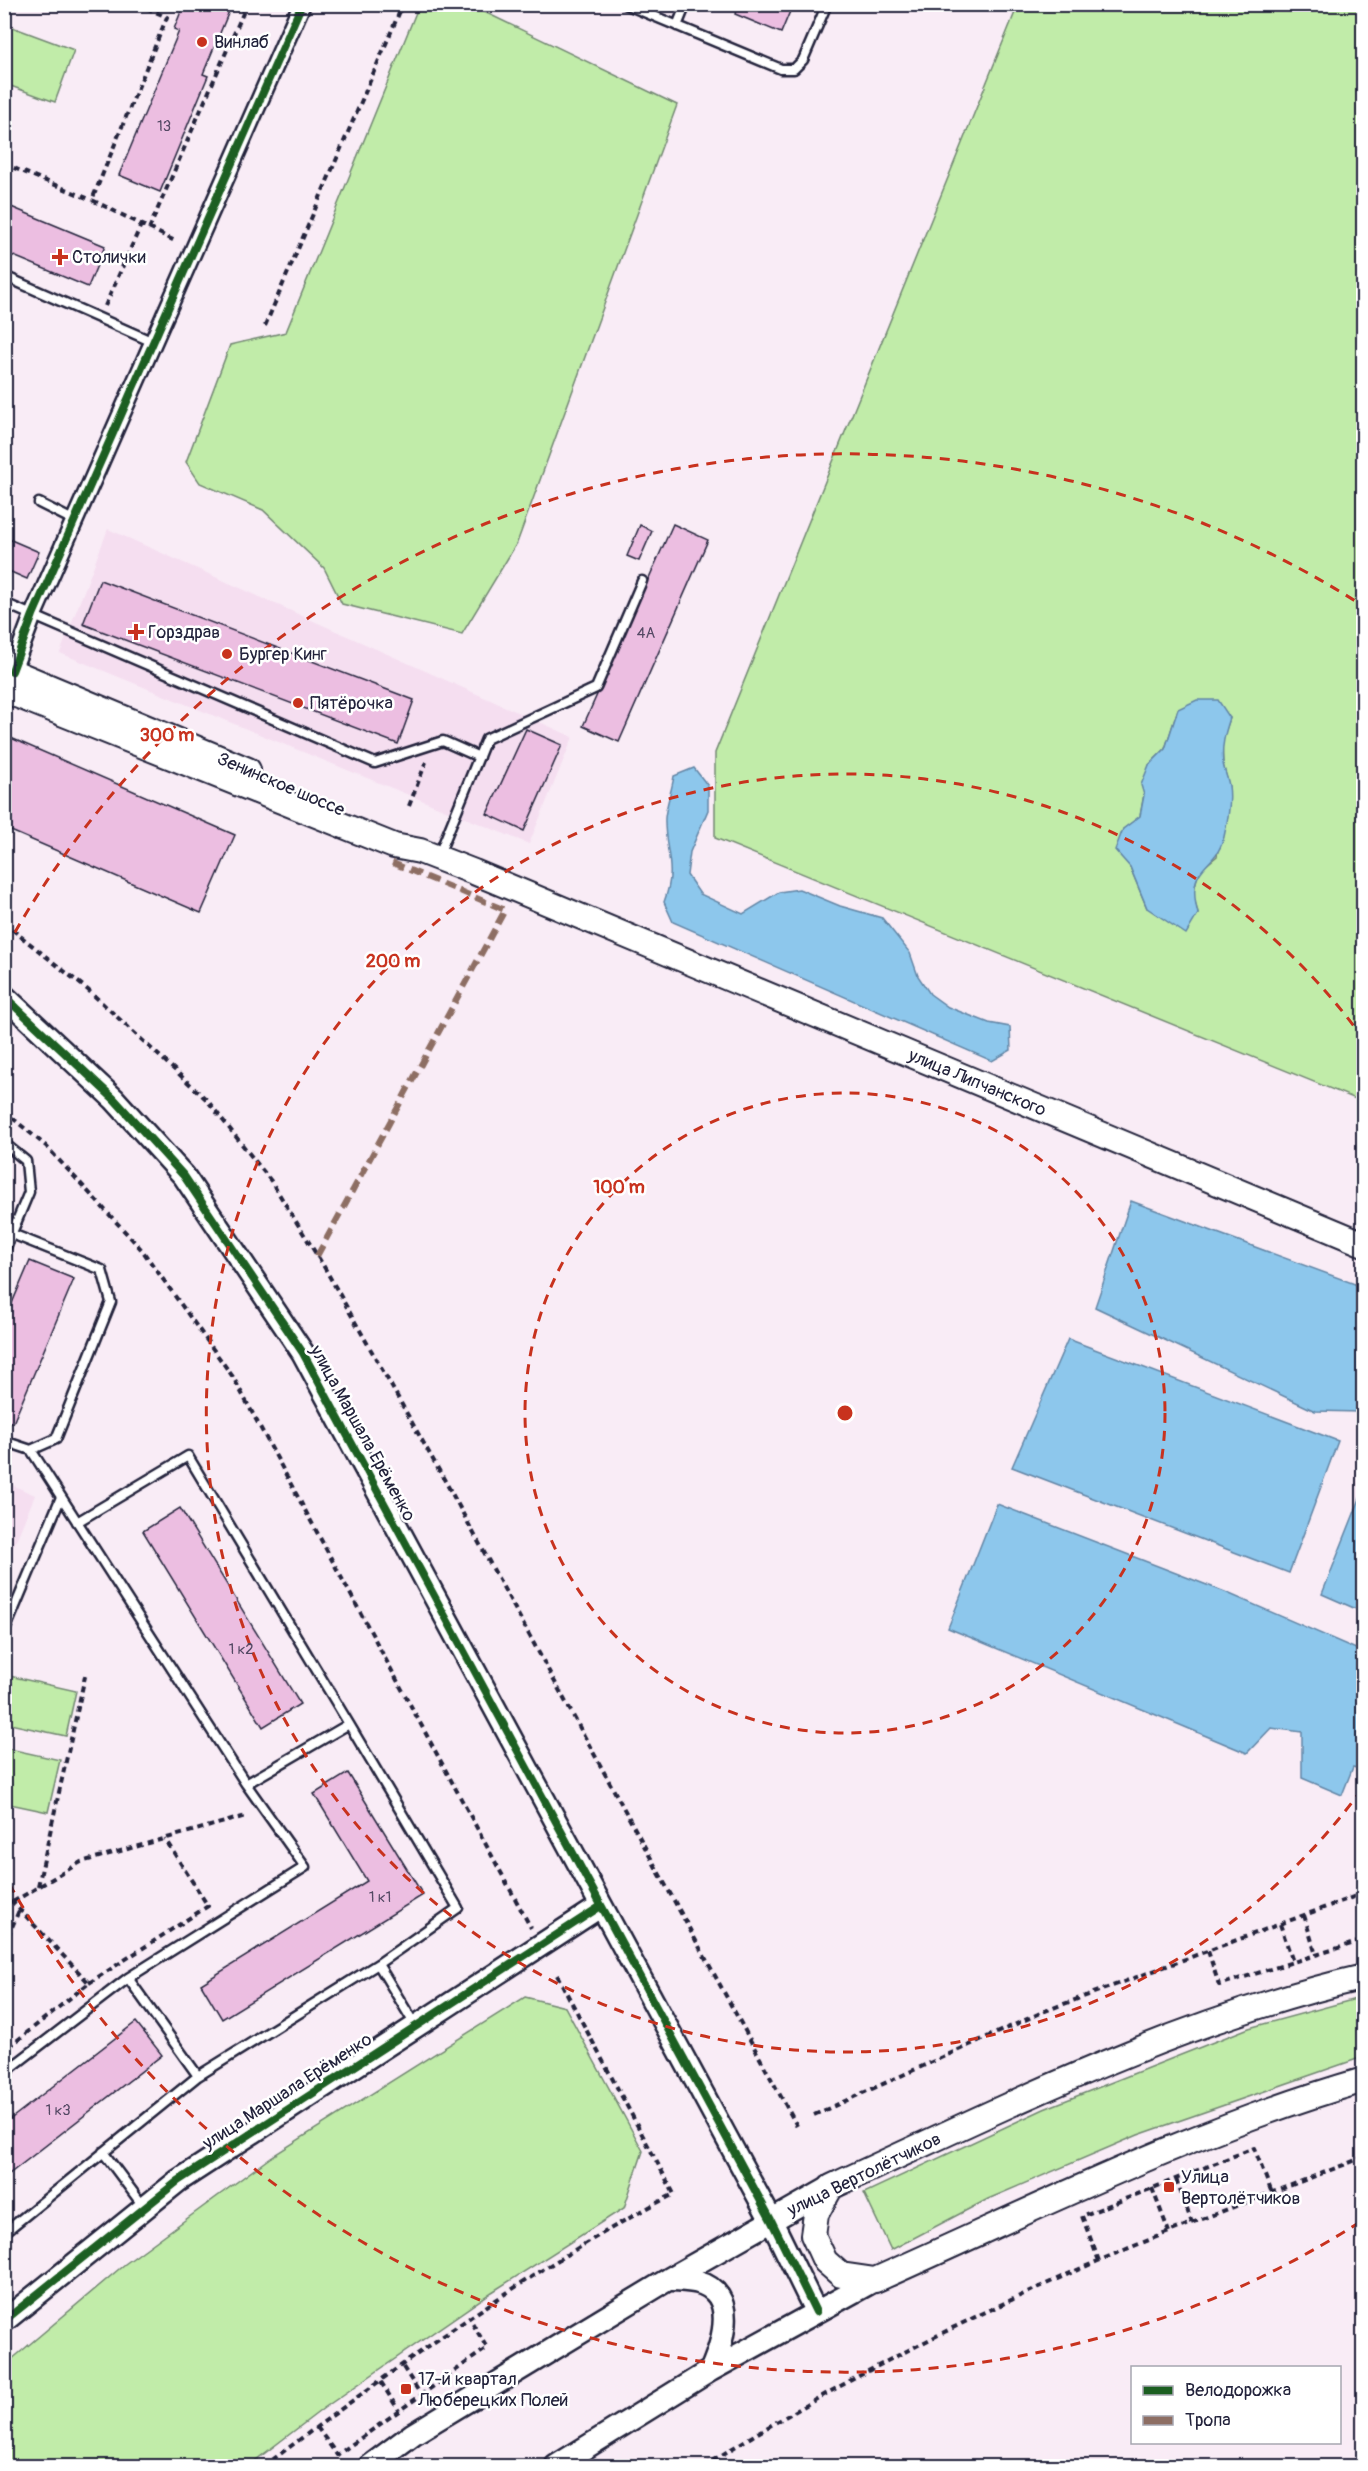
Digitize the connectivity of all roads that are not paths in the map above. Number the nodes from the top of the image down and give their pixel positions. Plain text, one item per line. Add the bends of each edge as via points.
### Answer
1 (302, 4) edge
2 (625, 4) edge
3 (686, 4) edge
4 (827, 4) edge
5 (677, 26) junction
6 (4, 276) edge
7 (153, 342) junction
8 (39, 503) dead end
9 (75, 520) junction
10 (642, 581) dead end
11 (4, 603) edge
12 (33, 615) junction
13 (7, 677) edge
14 (479, 757) junction
15 (429, 854) junction
16 (591, 922) joint
17 (4, 996) edge
18 (4, 1143) edge
19 (12, 1234) junction
20 (1364, 1244) edge
21 (4, 1252) edge
22 (4, 1441) edge
23 (31, 1450) junction
24 (61, 1497) junction
25 (77, 1522) junction
26 (4, 1633) edge
27 (349, 1724) junction
28 (246, 1784) junction
29 (602, 1906) junction
30 (378, 1964) junction
31 (1364, 1977) edge
32 (128, 1978) junction
33 (415, 2025) junction
34 (4, 2073) edge
35 (198, 2076) junction
36 (1364, 2080) edge
37 (103, 2152) junction
38 (831, 2187) junction
39 (145, 2207) junction
40 (771, 2220) junction
41 (4, 2233) edge
42 (669, 2279) junction
43 (875, 2280) junction
44 (816, 2312) junction
45 (4, 2321) edge
46 (711, 2370) junction
47 (370, 2466) edge
48 (556, 2466) edge

1 - 7 street
2 - 5 lane
3 - 5 lane
4 - 5 lane via 803,60 794,69 781,69
6 - 7 lane
7 - 9 street
8 - 9 lane
9 - 12 street
10 - 14 lane via 596,688 486,739
11 - 12 lane
12 - 13 street
12 - 14 lane via 375,763 444,741
13 - 15 main road, Зенинское шоссе via 399,833
14 - 15 lane
15 - 16 main road, Зенинское шоссе
16 - 20 main road, улица Липчанского
17 - 29 street, улица Маршала Ерёменко via 114,1098 184,1176 303,1353
18 - 19 lane via 26,1161 29,1192
19 - 21 lane
19 - 23 lane via 102,1270 111,1302 56,1439
22 - 23 lane
23 - 24 lane
24 - 25 lane
24 - 26 lane
25 - 27 lane via 188,1456
25 - 28 lane
27 - 28 lane
27 - 30 lane via 458,1908
28 - 32 lane via 305,1867
29 - 33 street, улица Маршала Ерёменко
29 - 40 street, улица Маршала Ерёменко
30 - 33 lane
30 - 35 lane
31 - 38 main road, улица Вертолётчиков via 1320,1987 1120,2055
32 - 34 lane
32 - 35 lane
33 - 39 street, улица Маршала Ерёменко via 178,2181
35 - 37 lane
36 - 43 main road via 1311,2096 1137,2163
37 - 39 lane
37 - 41 lane
38 - 40 street, улица Вертолётчиков
38 - 43 main road via 816,2214 813,2235 825,2261 841,2275
39 - 45 street, улица Маршала Ерёменко
40 - 42 street, улица Вертолётчиков
40 - 44 street, улица Маршала Ерёменко
42 - 46 street via 699,2283 716,2292 726,2316 724,2342
42 - 47 street, улица Вертолётчиков via 413,2434
43 - 44 street
44 - 46 street
46 - 48 street

